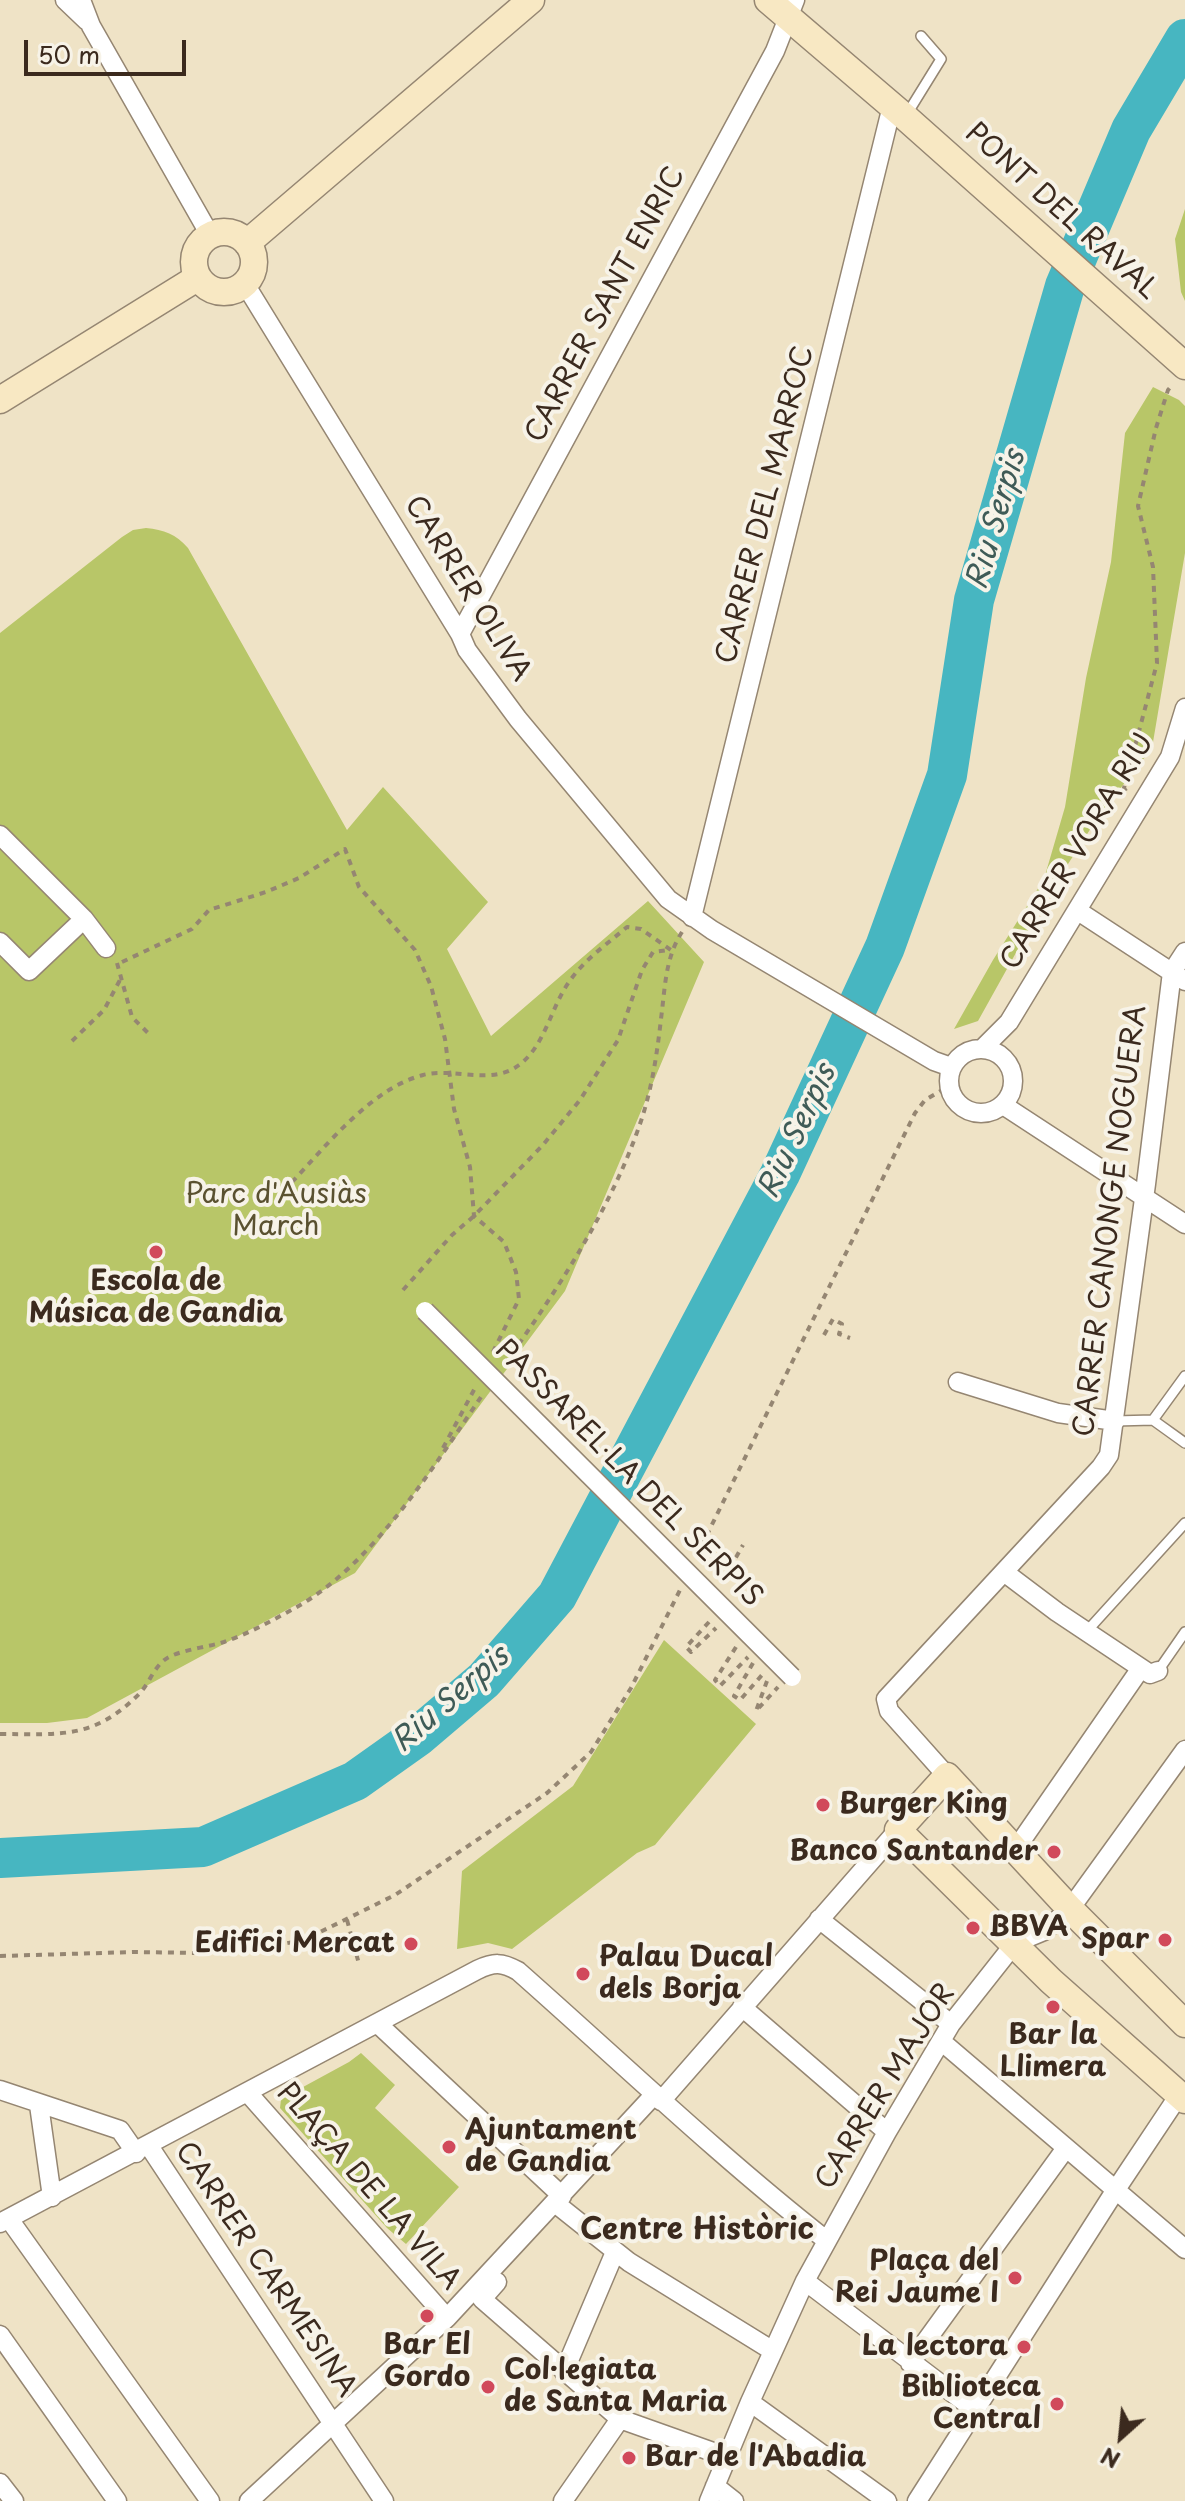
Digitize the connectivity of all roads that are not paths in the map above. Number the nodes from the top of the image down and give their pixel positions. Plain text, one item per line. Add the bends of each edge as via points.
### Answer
1 (65, 0) edge
2 (81, 0) edge
3 (531, 0) edge
4 (768, 0) edge
5 (792, 9) edge
6 (91, 26) junction
7 (921, 36) dead end
8 (899, 111) junction
9 (210, 235) junction
10 (247, 243) junction
11 (197, 278) junction
12 (245, 284) junction
13 (1181, 373) edge
14 (0, 400) edge
15 (460, 634) junction
16 (1185, 708) edge
17 (0, 835) edge
18 (1078, 911) junction
19 (692, 917) junction
20 (84, 919) junction
21 (0, 942) edge
22 (1185, 952) edge
23 (112, 956) road end
24 (1178, 977) edge
25 (1009, 1022) junction
26 (983, 1048) junction
27 (1007, 1061) junction
28 (943, 1064) junction
29 (1003, 1105) junction
30 (1144, 1196) junction
31 (1185, 1224) edge
32 (425, 1311) dead end
33 (1185, 1376) edge
34 (958, 1382) dead end
35 (1153, 1420) junction
36 (1115, 1421) junction
37 (1185, 1443) edge
38 (1185, 1523) edge
39 (1004, 1572) junction
40 (1087, 1631) junction
41 (1185, 1632) edge
42 (1150, 1670) junction
43 (789, 1682) road end
44 (1185, 1750) edge
45 (947, 1776) junction
46 (898, 1830) junction
47 (1015, 1850) junction
48 (1070, 1909) junction
49 (819, 1919) junction
50 (1015, 1943) junction
51 (742, 2007) junction
52 (378, 2024) junction
53 (951, 2024) junction
54 (1185, 2024) edge
55 (941, 2041) junction
56 (0, 2090) edge
57 (248, 2093) junction
58 (658, 2098) junction
59 (1182, 2098) edge
60 (39, 2105) junction
61 (887, 2132) junction
62 (1066, 2148) junction
63 (143, 2149) junction
64 (1115, 2191) junction
65 (52, 2197) junction
66 (560, 2203) junction
67 (5, 2221) edge
68 (826, 2240) junction
69 (1185, 2249) edge
70 (615, 2252) junction
71 (805, 2281) junction
72 (477, 2295) junction
73 (447, 2318) junction
74 (0, 2335) edge
75 (773, 2351) junction
76 (910, 2363) junction
77 (564, 2372) junction
78 (750, 2402) junction
79 (975, 2410) junction
80 (620, 2419) junction
81 (334, 2425) junction
82 (727, 2457) junction
83 (0, 2483) edge
84 (712, 2493) edge
85 (14, 2501) edge
86 (117, 2501) edge
87 (210, 2501) edge
88 (249, 2501) edge
89 (384, 2501) edge
90 (563, 2501) edge
91 (734, 2501) edge
92 (887, 2501) edge
93 (917, 2501) edge

1 - 6 street
2 - 6 street
3 - 10 street
4 - 5 street, PONT DEL RAVAL
5 - 8 street, PONT DEL RAVAL
5 - 15 street, CARRER SANT ENRIC via 768,65
6 - 9 street
7 - 8 lane via 941,59
8 - 13 street, PONT DEL RAVAL
8 - 19 street, CARRER DEL MARROC
9 - 10 street via 232,233
9 - 11 street via 195,252
10 - 12 street via 254,270
11 - 12 street via 224,293
11 - 14 street
12 - 15 street, CARRER OLIVA
15 - 19 street, CARRER OLIVA via 518,719 579,794 668,899
16 - 18 street, CARRER VORA RIU via 1174,749
17 - 20 street
18 - 24 street
18 - 25 street, CARRER VORA RIU
19 - 28 street, CARRER OLIVA
20 - 21 street via 29,971
20 - 23 street
22 - 24 street, CARRER CANONGE NOGUERA
24 - 30 street, CARRER CANONGE NOGUERA
25 - 26 street, CARRER VORA RIU
25 - 27 street, CARRER VORA RIU
26 - 27 street
26 - 28 street
27 - 29 street via 1014,1079
28 - 29 street via 955,1100 968,1110 986,1113
29 - 30 street
30 - 31 street
30 - 36 street, CARRER CANONGE NOGUERA
32 - 43 street, PASSAREL·LA DEL SERPIS, bridge
33 - 35 lane
34 - 36 street via 1058,1413
35 - 36 lane
35 - 37 lane
36 - 39 street, CARRER CANONGE NOGUERA via 1109,1455 1101,1467
38 - 40 lane
39 - 40 street
39 - 45 street, CARRER CANONGE NOGUERA via 886,1699 889,1711
40 - 42 street
41 - 42 lane
42 - 47 street
44 - 48 street, CARRER MAJOR
45 - 46 street
45 - 47 street
46 - 49 street
46 - 50 street
47 - 48 street
48 - 50 street, CARRER MAJOR via 1044,1931
48 - 54 street
49 - 51 street
49 - 53 street
50 - 53 street, CARRER MAJOR
50 - 59 street
51 - 58 street
51 - 61 street
52 - 57 street
52 - 58 street via 477,1970 504,1963
52 - 66 street
53 - 55 street, CARRER MAJOR
55 - 61 street, CARRER MAJOR
55 - 62 street
56 - 60 street, CARRER CARMESINA
57 - 63 street
57 - 73 street, PLAÇA DE LA VILA
58 - 66 street
58 - 68 street
59 - 64 street
60 - 63 street, CARRER CARMESINA via 120,2130
60 - 65 street
61 - 68 street, CARRER MAJOR
62 - 64 street
62 - 76 street
63 - 65 street
63 - 81 street, CARRER CARMESINA
64 - 69 street
64 - 79 street
65 - 67 street
66 - 70 street
66 - 72 street
67 - 87 street
68 - 71 street, CARRER MAJOR
70 - 75 street
70 - 77 street
71 - 75 street, CARRER MAJOR
71 - 76 street
72 - 73 street
72 - 77 street
73 - 81 street
74 - 86 street
75 - 78 street, CARRER MAJOR
76 - 79 street
77 - 80 street
78 - 82 street, CARRER MAJOR
78 - 92 street
79 - 93 street
80 - 82 street
80 - 90 street
81 - 88 street
81 - 89 street, CARRER CARMESINA
82 - 84 street, CARRER MAJOR
83 - 85 street
84 - 91 street

